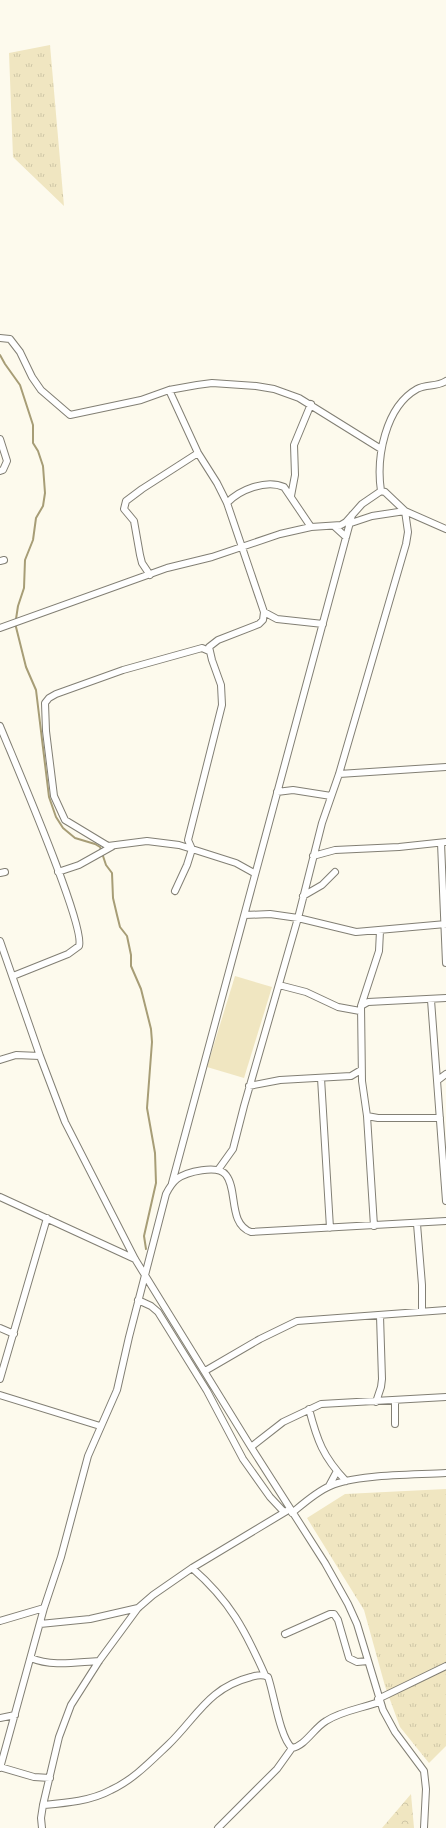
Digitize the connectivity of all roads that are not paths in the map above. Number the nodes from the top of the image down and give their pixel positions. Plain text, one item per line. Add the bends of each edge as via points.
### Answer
1 (0, 338) edge
2 (446, 382) edge
3 (169, 390) junction
4 (311, 404) junction
5 (0, 439) edge
6 (381, 449) junction
7 (198, 453) junction
8 (0, 471) edge
9 (381, 492) junction
10 (291, 496) junction
11 (227, 503) junction
12 (405, 511) junction
13 (352, 514) junction
14 (351, 523) junction
15 (334, 526) junction
16 (311, 527) junction
17 (446, 530) edge
18 (346, 537) junction
19 (242, 547) junction
20 (150, 575) junction
21 (264, 612) junction
22 (323, 624) junction
23 (0, 628) edge
24 (209, 651) junction
25 (0, 726) edge
26 (446, 767) edge
27 (339, 774) junction
28 (277, 792) junction
29 (331, 796) junction
30 (443, 843) edge
31 (113, 846) junction
32 (192, 849) junction
33 (313, 856) junction
34 (58, 872) junction
35 (335, 872) dead end
36 (254, 873) junction
37 (175, 891) dead end
38 (303, 896) junction
39 (245, 915) junction
40 (298, 918) junction
41 (445, 925) edge
42 (380, 931) junction
43 (0, 941) edge
44 (446, 962) edge
45 (13, 976) junction
46 (279, 985) junction
47 (446, 998) edge
48 (431, 1000) junction
49 (360, 1009) junction
50 (40, 1056) junction
51 (0, 1060) edge
52 (361, 1070) junction
53 (446, 1074) edge
54 (351, 1076) junction
55 (321, 1078) junction
56 (438, 1080) junction
57 (362, 1081) junction
58 (249, 1086) junction
59 (367, 1116) junction
60 (440, 1118) junction
61 (218, 1170) junction
62 (172, 1184) junction
63 (0, 1197) edge
64 (446, 1201) edge
65 (47, 1218) junction
66 (446, 1222) edge
67 (416, 1224) junction
68 (374, 1226) junction
69 (330, 1228) junction
70 (136, 1258) junction
71 (146, 1274) junction
72 (138, 1300) junction
73 (446, 1310) edge
74 (422, 1311) junction
75 (380, 1316) junction
76 (0, 1328) edge
77 (14, 1334) junction
78 (205, 1371) junction
79 (0, 1379) edge
80 (0, 1395) edge
81 (446, 1397) edge
82 (395, 1400) junction
83 (376, 1402) junction
84 (309, 1409) junction
85 (395, 1424) dead end
86 (100, 1426) junction
87 (251, 1447) junction
88 (337, 1471) junction
89 (446, 1474) edge
90 (346, 1481) junction
91 (329, 1486) junction
92 (288, 1511) junction
93 (192, 1568) junction
94 (44, 1608) junction
95 (138, 1608) junction
96 (0, 1620) edge
97 (40, 1624) junction
98 (285, 1634) dead end
99 (32, 1658) junction
100 (99, 1660) junction
101 (368, 1660) junction
102 (446, 1666) edge
103 (265, 1675) junction
104 (379, 1701) junction
105 (15, 1715) junction
106 (0, 1718) edge
107 (292, 1748) junction
108 (0, 1767) edge
109 (50, 1778) junction
110 (44, 1805) junction
111 (42, 1828) edge
112 (218, 1828) edge
113 (424, 1828) edge

1 - 3 street via 10,340 20,352 41,390 68,415 141,400
2 - 6 street via 426,385 410,393 403,400 394,414
3 - 4 street via 212,383 256,386 281,391
3 - 7 street
4 - 6 street
4 - 10 street via 294,445 295,475
5 - 8 street via 7,461
6 - 9 street
7 - 11 street
7 - 20 street via 142,489 124,506 134,521 142,563
9 - 12 street via 385,492
9 - 13 street via 368,499
10 - 11 street via 278,484 238,493
10 - 16 street
11 - 19 street
12 - 14 street via 372,516
12 - 17 street
12 - 27 street via 408,532 406,544
13 - 14 street
13 - 15 street via 346,522
14 - 18 street
15 - 16 street
15 - 18 street
16 - 19 street
18 - 22 street
19 - 20 street
19 - 21 street
20 - 23 street
21 - 22 street via 277,619
21 - 24 street via 259,624 218,640 209,647
22 - 28 street
24 - 31 street via 202,648 123,670 56,694 45,703 51,775 59,811 70,824 106,845
24 - 32 street via 221,685 222,705 188,836
25 - 34 street
26 - 27 street
27 - 29 street
28 - 29 street via 292,790
28 - 36 street
29 - 33 street
30 - 33 street via 334,850
30 - 41 street
31 - 32 street via 147,842
31 - 34 street via 79,865
32 - 36 street via 236,863
32 - 37 street
33 - 38 street
34 - 45 street via 76,921 79,946 68,954
35 - 38 street via 322,885
36 - 39 street
38 - 40 street
39 - 40 street via 270,914
39 - 62 street
40 - 42 street via 351,932
40 - 46 street
41 - 42 street
41 - 44 street
42 - 49 street via 379,951
43 - 45 street
45 - 50 street
46 - 49 street via 306,992 338,1007
46 - 58 street
47 - 48 street
48 - 49 street via 368,1002
48 - 56 street
49 - 52 street
50 - 51 street via 16,1055
50 - 70 street via 65,1122
52 - 54 street
52 - 57 street
53 - 56 street
54 - 55 street
54 - 57 street
55 - 58 street via 280,1080
55 - 69 street
56 - 60 street
57 - 59 street
58 - 61 street via 233,1149
59 - 60 street
59 - 68 street
60 - 64 street
61 - 62 street via 183,1175
61 - 69 street via 229,1179 238,1218 249,1231
62 - 71 street via 158,1220
63 - 65 street
65 - 70 street
65 - 77 street
66 - 67 street
67 - 68 street
67 - 74 street
68 - 69 street
70 - 71 street
71 - 72 street
71 - 78 street
72 - 86 street via 117,1390
72 - 92 street via 152,1306 158,1312 207,1390 243,1458 270,1497
73 - 74 street
74 - 75 street
75 - 78 street via 297,1321
75 - 83 street via 382,1378
76 - 77 street
77 - 79 street
78 - 87 street
80 - 86 street
81 - 82 street
82 - 83 street
82 - 85 street
83 - 84 street via 327,1403
84 - 87 street via 284,1422
84 - 88 street via 319,1443
86 - 94 street via 82,1475 61,1557
87 - 92 street
88 - 90 street
88 - 91 street
89 - 90 street
90 - 91 street
91 - 92 street
92 - 93 street
92 - 101 street via 325,1562 348,1604
93 - 95 street
93 - 103 street via 220,1595 234,1613
94 - 96 street
94 - 97 street
95 - 97 street via 90,1619
95 - 100 street
97 - 99 street
98 - 101 street via 334,1614 349,1658 357,1662
99 - 100 street via 54,1663
99 - 105 street
100 - 109 street via 65,1718
101 - 104 street
102 - 104 street
103 - 107 street via 271,1686 283,1736
103 - 110 street via 243,1679 227,1686 200,1708 165,1748 111,1791 73,1802
104 - 107 street via 327,1720 302,1744
104 - 113 street via 395,1732 424,1771
105 - 106 street
105 - 108 street
107 - 112 street via 277,1769
108 - 109 street via 34,1777
109 - 110 street
110 - 111 street

